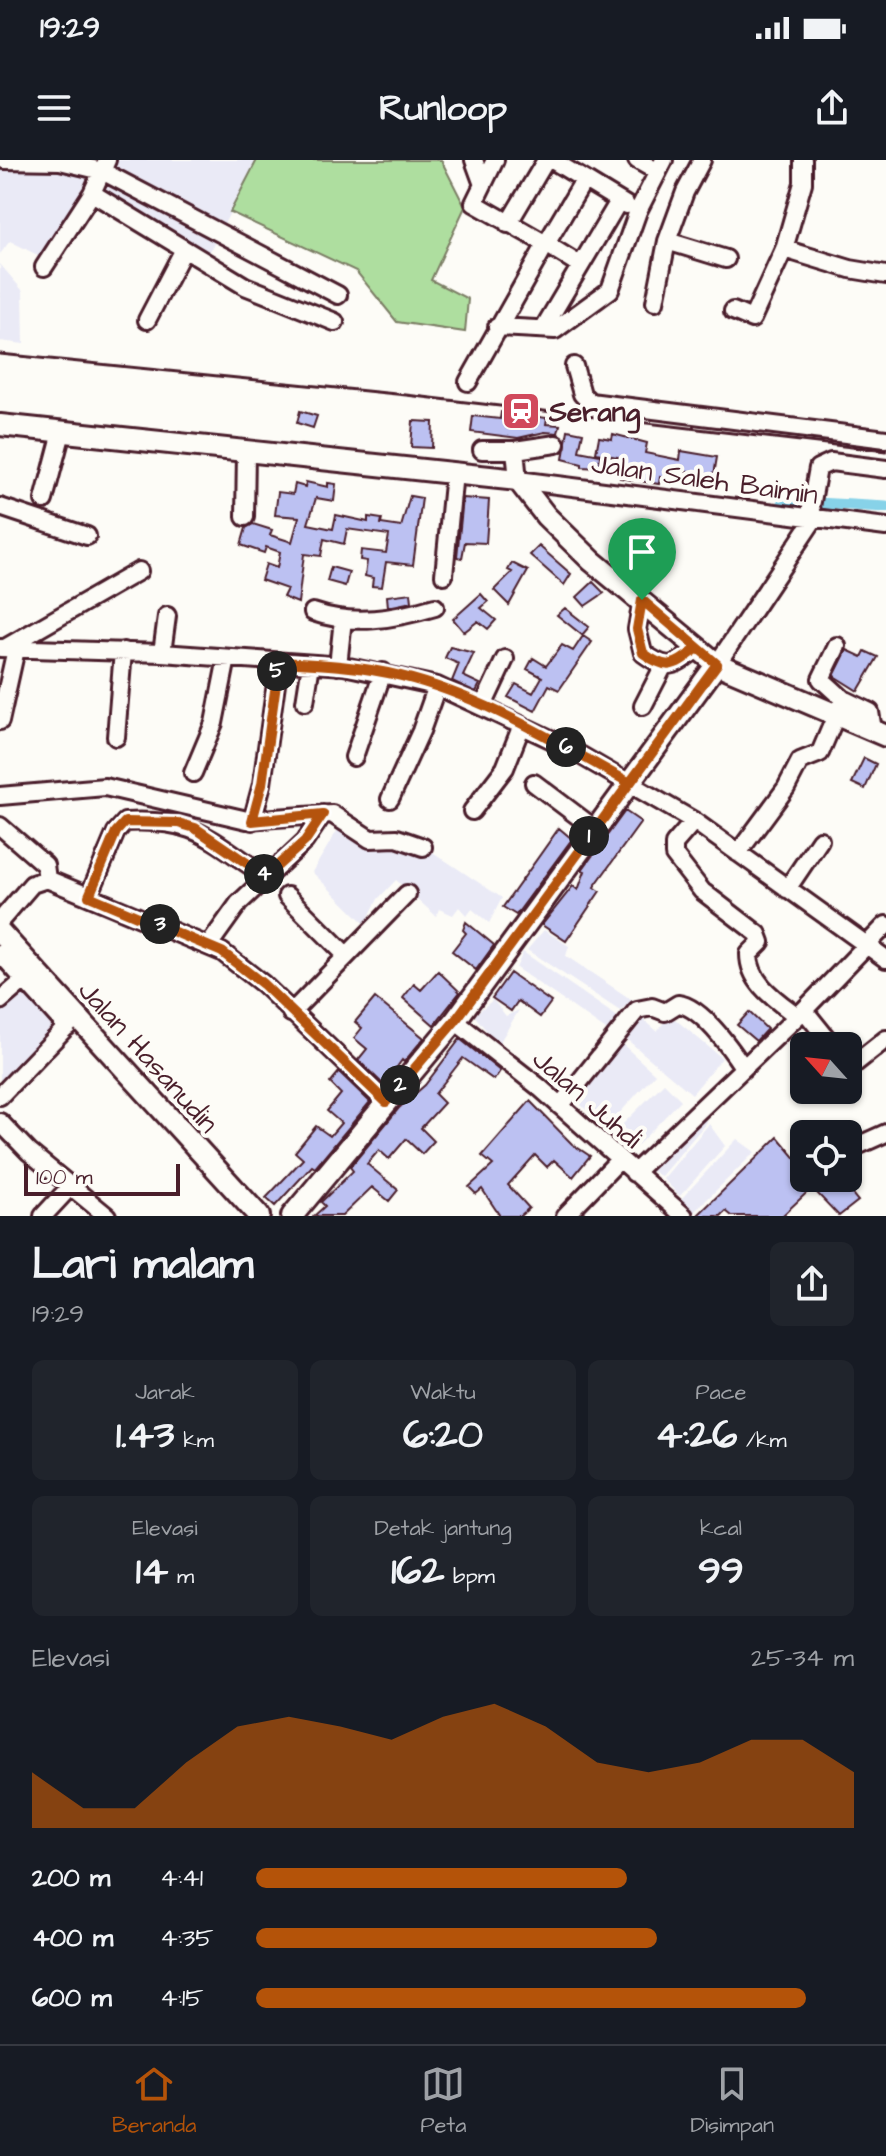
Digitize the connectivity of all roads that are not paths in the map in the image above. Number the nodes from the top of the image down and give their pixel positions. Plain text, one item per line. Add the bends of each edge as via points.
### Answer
1 (4, 160) edge
2 (19, 160) edge
3 (474, 160) edge
4 (495, 160) edge
5 (549, 160) edge
6 (637, 160) edge
7 (702, 160) edge
8 (803, 160) edge
9 (104, 165) edge
10 (661, 166) edge
11 (584, 180) junction
12 (482, 182) junction
13 (92, 193) junction
14 (619, 201) junction
15 (638, 211) junction
16 (508, 224) junction
17 (667, 241) junction
18 (546, 244) junction
19 (593, 247) junction
20 (784, 249) junction
21 (183, 251) junction
22 (726, 259) dead end
23 (619, 260) junction
24 (580, 265) junction
25 (44, 267) dead end
26 (886, 275) edge
27 (570, 285) junction
28 (338, 295) dead end
29 (595, 302) junction
30 (655, 302) dead end
31 (733, 311) dead end
32 (147, 320) dead end
33 (335, 322) dead end
34 (497, 327) junction
35 (543, 329) junction
36 (574, 366) dead end
37 (468, 382) dead end
38 (0, 425) edge
39 (62, 432) junction
40 (886, 439) edge
41 (556, 444) dead end
42 (482, 450) dead end
43 (515, 450) junction
44 (246, 452) junction
45 (886, 469) edge
46 (454, 473) junction
47 (518, 480) junction
48 (44, 500) dead end
49 (0, 507) edge
50 (812, 508) junction
51 (245, 517) dead end
52 (886, 527) edge
53 (87, 536) dead end
54 (139, 571) dead end
55 (444, 575) dead end
56 (642, 600) junction
57 (435, 607) dead end
58 (313, 612) dead end
59 (167, 616) dead end
60 (343, 619) junction
61 (837, 646) dead end
62 (698, 648) junction
63 (7, 649) edge
64 (123, 651) junction
65 (162, 653) junction
66 (227, 658) junction
67 (505, 659) dead end
68 (279, 662) junction
69 (311, 664) junction
70 (717, 664) junction
71 (338, 666) junction
72 (663, 667) junction
73 (383, 672) junction
74 (437, 686) junction
75 (305, 702) dead end
76 (483, 706) junction
77 (643, 706) dead end
78 (840, 706) junction
79 (0, 721) edge
80 (522, 725) junction
81 (879, 733) edge
82 (116, 737) dead end
83 (354, 757) dead end
84 (193, 773) dead end
85 (534, 783) dead end
86 (630, 783) junction
87 (0, 796) edge
88 (390, 799) dead end
89 (472, 811) dead end
90 (323, 814) junction
91 (252, 821) junction
92 (694, 821) junction
93 (0, 826) edge
94 (595, 829) junction
95 (820, 840) dead end
96 (423, 847) dead end
97 (738, 853) junction
98 (266, 876) junction
99 (47, 879) junction
100 (787, 889) junction
101 (407, 894) dead end
102 (89, 896) junction
103 (287, 896) dead end
104 (0, 921) edge
105 (886, 925) edge
106 (0, 932) edge
107 (867, 944) junction
108 (209, 945) junction
109 (0, 953) edge
110 (346, 955) junction
111 (886, 959) edge
112 (29, 976) junction
113 (0, 1001) edge
114 (291, 1013) junction
115 (801, 1013) junction
116 (455, 1021) junction
117 (71, 1023) junction
118 (819, 1032) edge
119 (886, 1039) edge
120 (862, 1058) edge
121 (743, 1067) junction
122 (0, 1096) edge
123 (386, 1102) junction
124 (560, 1106) junction
125 (0, 1122) edge
126 (886, 1133) edge
127 (862, 1144) edge
128 (620, 1159) junction
129 (634, 1173) junction
130 (70, 1187) junction
131 (43, 1216) edge
132 (107, 1216) edge
133 (259, 1216) edge
134 (292, 1216) edge
135 (565, 1216) edge
136 (684, 1216) edge

1 - 2 street
2 - 9 street
3 - 12 street
4 - 12 street
5 - 11 street
5 - 16 street
6 - 10 street
7 - 17 street
8 - 20 street via 803,183
9 - 13 street
9 - 28 street
10 - 15 street
11 - 14 street
11 - 18 street
12 - 16 street via 474,203
13 - 21 street
13 - 25 street
14 - 15 street
14 - 19 street
15 - 23 street
16 - 18 street
17 - 22 street
17 - 30 street
18 - 24 street
18 - 34 street
19 - 23 street
19 - 24 street
20 - 26 street
20 - 31 street via 752,319
21 - 32 street
21 - 33 street via 277,301
23 - 29 street via 610,290
24 - 27 street
27 - 29 street
27 - 35 street
29 - 35 street via 555,330
34 - 35 street
34 - 37 street
36 - 40 street via 582,394 590,402
38 - 39 main road
39 - 44 main road
39 - 48 street
41 - 43 street
42 - 43 street
43 - 47 street
44 - 46 main road
44 - 51 street
45 - 50 street via 824,463 815,472
46 - 47 main road
46 - 55 street
47 - 50 street, Jalan Saleh Baimin
47 - 56 main road via 592,561
49 - 53 street
50 - 52 street, Jalan Saleh Baimin
50 - 70 street
54 - 63 street
56 - 62 main road
56 - 72 street via 638,641 643,653
57 - 60 street via 380,620
58 - 60 street
59 - 65 street
60 - 71 street
61 - 78 street via 821,679
62 - 70 main road
62 - 72 street
63 - 64 street
63 - 79 street
64 - 65 street
64 - 82 street
65 - 66 street
66 - 68 street
66 - 84 street via 214,723
67 - 76 street
68 - 69 street
68 - 91 street
69 - 71 street
69 - 75 street
70 - 78 main road
70 - 86 main road
71 - 73 street
72 - 77 street
73 - 74 street
73 - 83 street
74 - 76 street
74 - 88 street
76 - 80 street
78 - 81 main road
78 - 97 street via 820,753 800,761
80 - 86 street
80 - 89 street via 505,768
85 - 94 street
86 - 92 street
86 - 94 main road
87 - 91 street via 105,787
90 - 91 street
90 - 96 street via 370,839 397,838
90 - 98 street via 305,841
92 - 97 street
92 - 115 street via 674,844 674,855 702,891 758,934 761,942 749,954 749,968 765,991
93 - 99 street via 45,865
94 - 116 main road
95 - 100 street
97 - 100 street
98 - 102 street via 195,828 125,822
98 - 108 street
99 - 102 street
99 - 104 street via 32,884
100 - 107 street
101 - 110 street
102 - 108 street
103 - 110 street
105 - 107 street
106 - 112 main road, Jalan Hasanudin
107 - 111 street
107 - 115 street
108 - 114 street via 263,984
109 - 112 street
110 - 114 street
112 - 113 street
112 - 117 main road, Jalan Hasanudin
114 - 123 street
115 - 118 street
115 - 121 street
116 - 123 main road
116 - 124 street, Jalan Juhdi
117 - 122 street
117 - 133 main road, Jalan Hasanudin
119 - 120 street
121 - 124 street via 690,1007 678,1004 665,1012 646,1007 637,1010
121 - 129 street
123 - 134 main road
124 - 128 street, Jalan Juhdi
125 - 130 street
126 - 127 street
128 - 129 street, Jalan Juhdi
128 - 135 street
129 - 136 street, Jalan Juhdi
130 - 131 street
130 - 132 street

